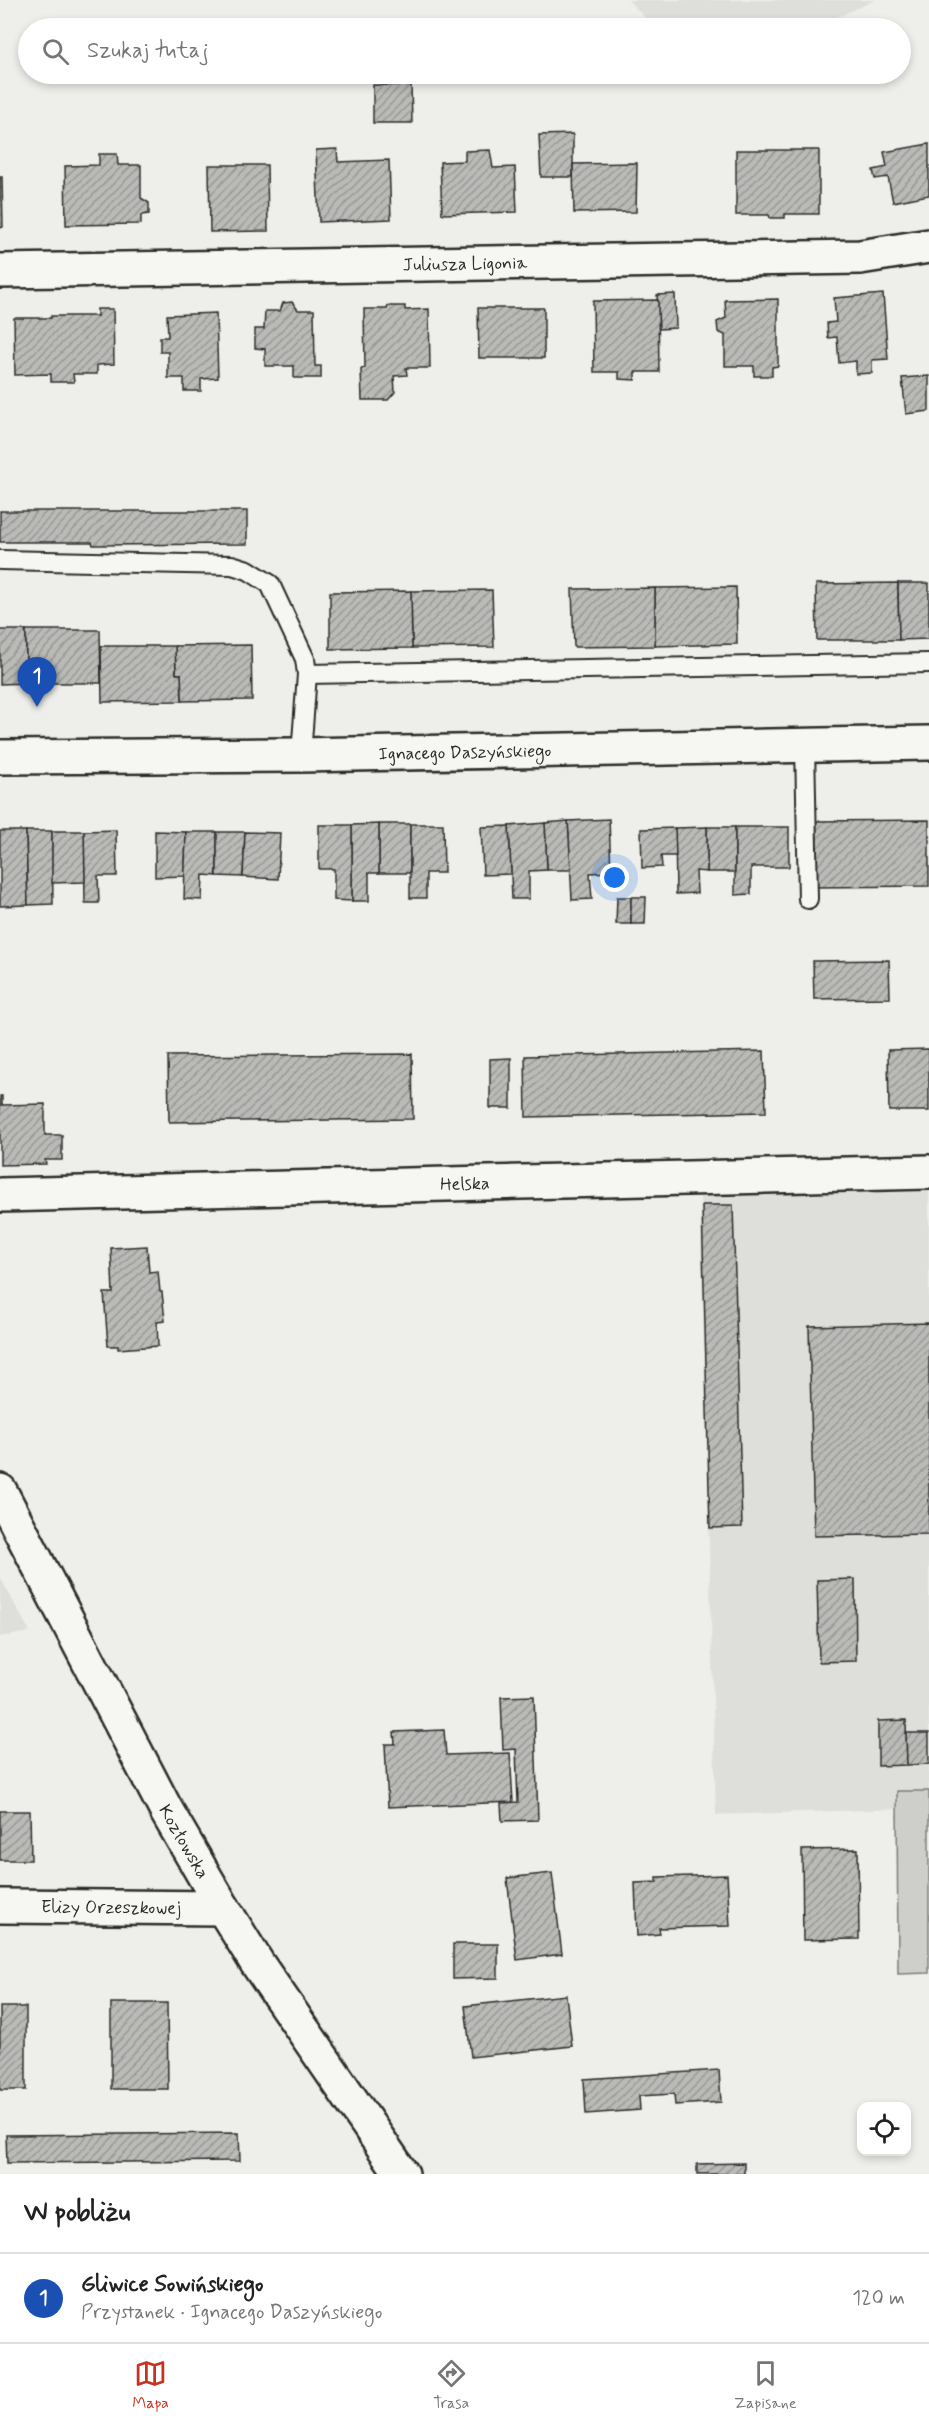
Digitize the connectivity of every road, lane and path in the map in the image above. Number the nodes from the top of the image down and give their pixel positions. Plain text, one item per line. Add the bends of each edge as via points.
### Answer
1 (929, 246) edge
2 (0, 271) edge
3 (0, 560) edge
4 (929, 663) edge
5 (307, 674) junction
6 (929, 743) edge
7 (805, 745) junction
8 (301, 755) junction
9 (0, 757) edge
10 (808, 899) dead end
11 (929, 1172) edge
12 (0, 1195) edge
13 (0, 1491) edge
14 (0, 1906) edge
15 (223, 1908) junction
16 (402, 2174) edge

1 - 2 street, Juliusza Ligonia via 840,258
3 - 5 lane via 232,565 248,570 270,584 306,658
4 - 5 lane
5 - 8 lane
6 - 7 street, Ignacego Daszyńskiego
7 - 8 street, Ignacego Daszyńskiego
7 - 10 lane
8 - 9 street, Ignacego Daszyńskiego
11 - 12 street, Helska
13 - 15 street, Kozłowska via 166,1810
14 - 15 street, Elizy Orzeszkowej
15 - 16 street, Kozłowska via 256,1963

